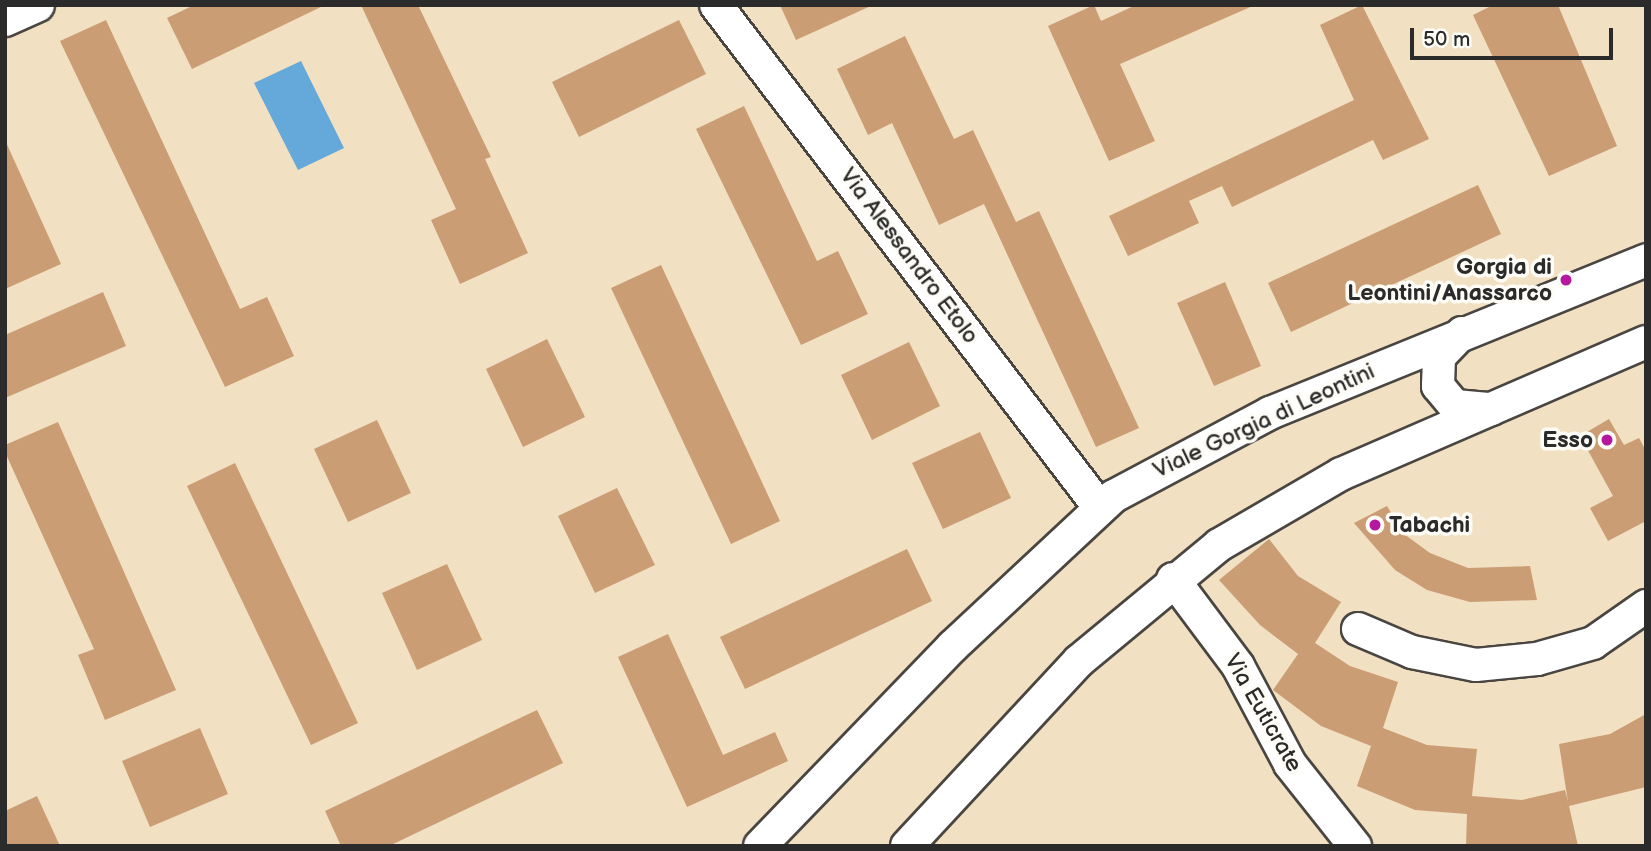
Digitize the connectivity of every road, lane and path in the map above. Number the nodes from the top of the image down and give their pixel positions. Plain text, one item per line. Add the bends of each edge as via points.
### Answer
1 (37, 5) edge
2 (716, 5) edge
3 (5, 20) edge
4 (1646, 260) edge
5 (1466, 330) junction
6 (1646, 342) edge
7 (1367, 372) junction
8 (1495, 408) junction
9 (1403, 447) junction
10 (1100, 508) junction
11 (1173, 579) junction
12 (1646, 606) edge
13 (1358, 629) dead end
14 (760, 846) edge
15 (907, 846) edge
16 (1355, 846) edge

1 - 3 street
2 - 10 street, Via Alessandro Etolo
4 - 5 street, Viale Gorgia di Leontini
5 - 7 street, Viale Gorgia di Leontini
5 - 8 street via 1439,357 1438,386 1455,406
6 - 8 street
7 - 9 street via 1404,372 1426,395 1425,420
7 - 10 street, Viale Gorgia di Leontini via 1210,442
8 - 9 street
9 - 11 street via 1304,493
10 - 14 street, Viale Gorgia di Leontini via 952,648
11 - 15 street via 1079,660
11 - 16 street, Via Euticrate via 1238,666 1290,764
12 - 13 street via 1593,643 1537,659 1476,665 1412,652

